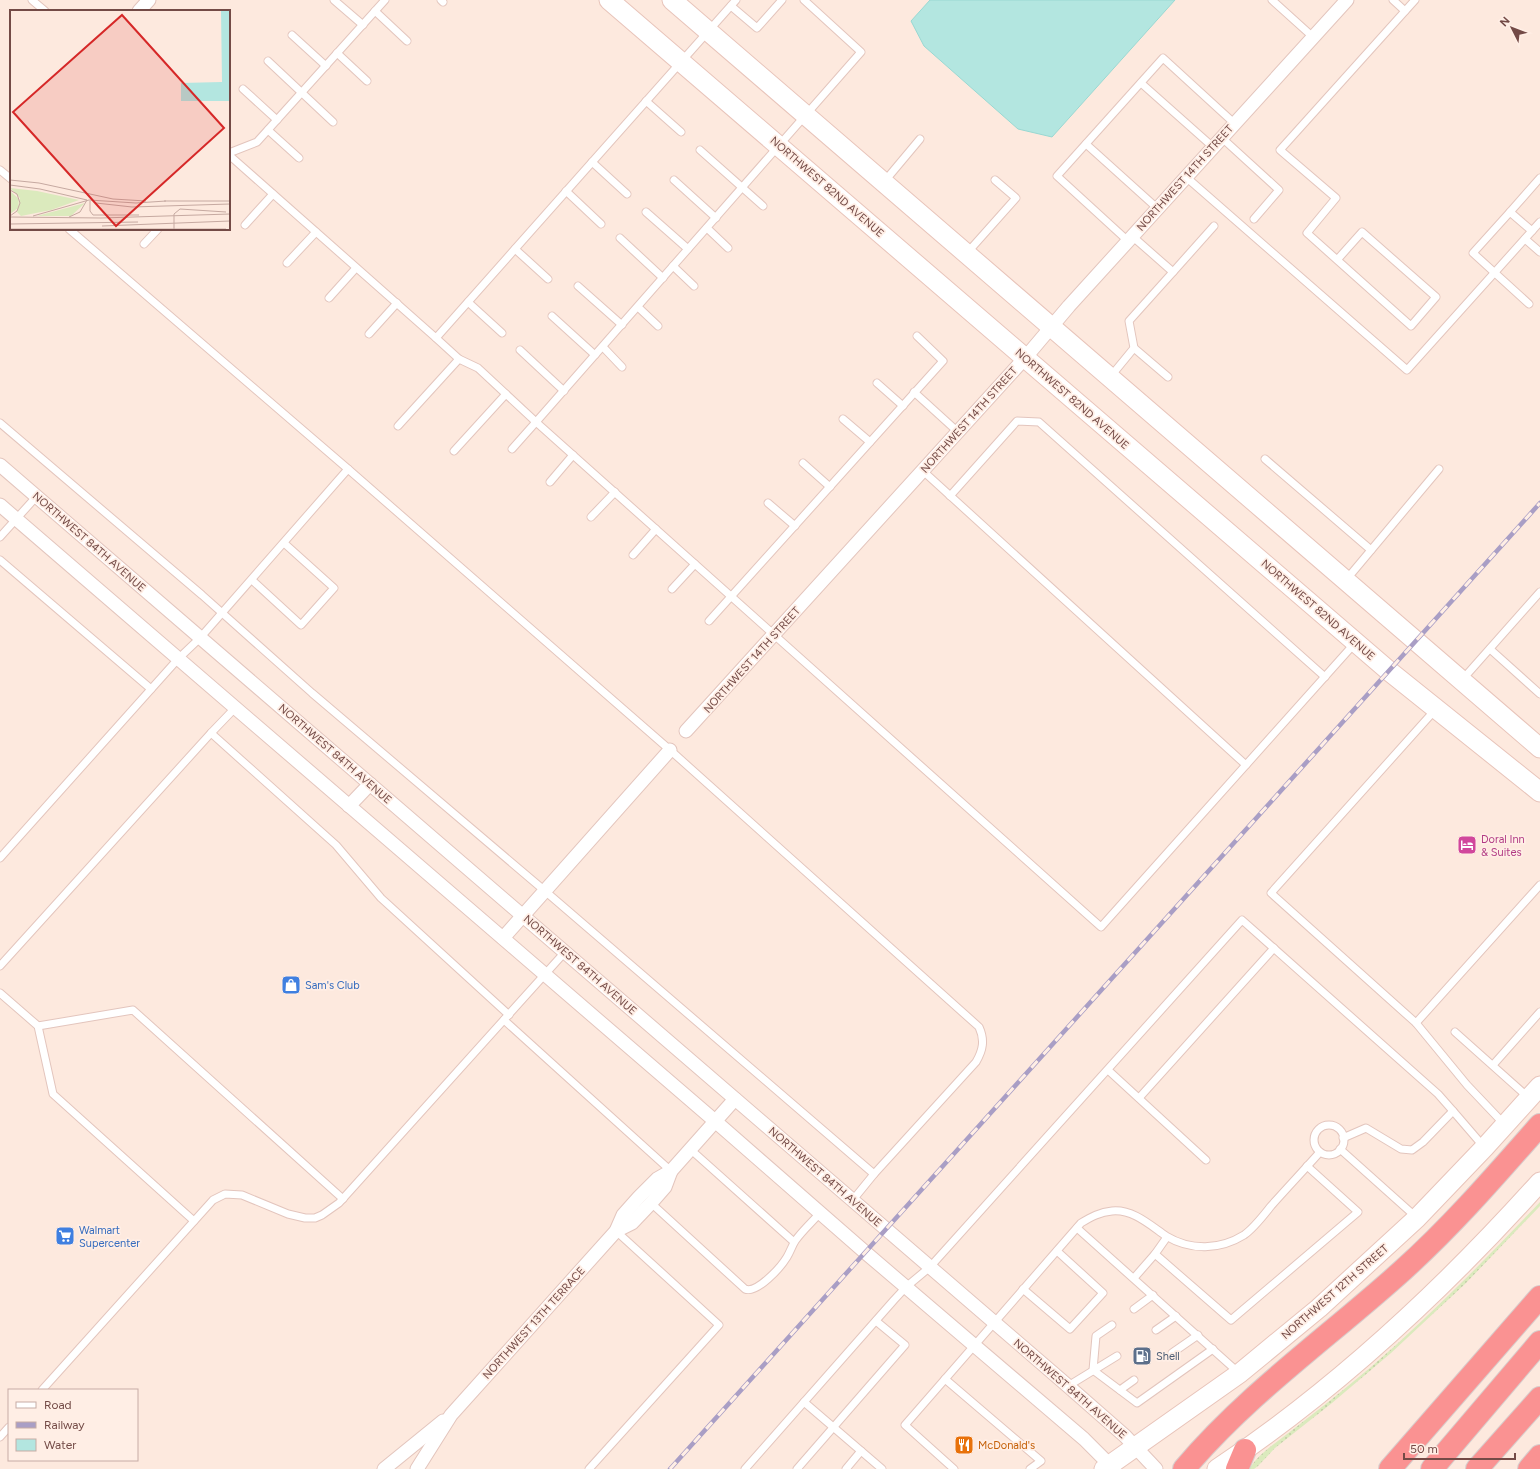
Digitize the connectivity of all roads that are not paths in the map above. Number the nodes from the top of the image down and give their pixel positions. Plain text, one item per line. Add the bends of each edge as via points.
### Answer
1 (32, 0) edge
2 (149, 0) edge
3 (334, 0) edge
4 (385, 0) edge
5 (609, 0) edge
6 (672, 0) edge
7 (782, 0) edge
8 (804, 0) edge
9 (1272, 0) edge
10 (1346, 0) edge
11 (1393, 0) edge
12 (1415, 0) edge
13 (734, 3) edge
14 (43, 10) edge
15 (140, 10) edge
16 (375, 11) junction
17 (1405, 11) junction
18 (362, 25) junction
19 (708, 31) junction
20 (292, 35) dead end
21 (1313, 37) junction
22 (407, 41) dead end
23 (337, 53) junction
24 (268, 61) dead end
25 (681, 62) junction
26 (326, 66) junction
27 (367, 81) dead end
28 (1141, 83) junction
29 (243, 89) dead end
30 (301, 93) junction
31 (646, 101) junction
32 (806, 115) junction
33 (277, 120) junction
34 (333, 122) dead end
35 (1234, 124) junction
36 (268, 130) junction
37 (681, 132) dead end
38 (920, 139) dead end
39 (1217, 142) junction
40 (1086, 144) junction
41 (779, 146) junction
42 (700, 150) dead end
43 (230, 154) edge
44 (230, 155) edge
45 (299, 158) dead end
46 (592, 162) junction
47 (0, 170) edge
48 (1186, 177) junction
49 (1540, 178) edge
50 (10, 179) edge
51 (674, 180) dead end
52 (996, 180) dead end
53 (884, 182) junction
54 (743, 187) junction
55 (566, 192) junction
56 (273, 194) junction
57 (627, 194) dead end
58 (763, 206) dead end
59 (1157, 208) junction
60 (646, 212) dead end
61 (1510, 212) junction
62 (716, 218) junction
63 (1254, 219) dead end
64 (1540, 222) edge
65 (601, 224) dead end
66 (245, 226) dead end
67 (1214, 226) dead end
68 (707, 228) junction
69 (70, 230) edge
70 (157, 230) edge
71 (1532, 231) junction
72 (316, 232) junction
73 (620, 238) dead end
74 (1130, 238) junction
75 (1525, 239) junction
76 (144, 244) dead end
77 (728, 248) dead end
78 (515, 249) junction
79 (688, 249) junction
80 (1540, 252) edge
81 (967, 254) junction
82 (1337, 260) junction
83 (287, 263) dead end
84 (673, 266) junction
85 (356, 268) junction
86 (1172, 272) junction
87 (1494, 273) junction
88 (663, 278) junction
89 (548, 279) dead end
90 (578, 286) dead end
91 (694, 286) dead end
92 (329, 298) dead end
93 (468, 302) junction
94 (397, 303) junction
95 (1529, 304) dead end
96 (638, 307) junction
97 (552, 316) dead end
98 (622, 325) junction
99 (658, 326) dead end
100 (1052, 327) junction
101 (502, 333) dead end
102 (369, 334) dead end
103 (917, 336) dead end
104 (436, 338) junction
105 (602, 347) junction
106 (1134, 348) junction
107 (520, 350) dead end
108 (595, 355) junction
109 (459, 358) junction
110 (1025, 358) junction
111 (622, 367) dead end
112 (1110, 377) junction
113 (1168, 377) dead end
114 (877, 383) dead end
115 (564, 390) junction
116 (914, 392) junction
117 (506, 394) junction
118 (903, 406) junction
119 (842, 419) dead end
120 (536, 422) junction
121 (0, 423) edge
122 (398, 426) dead end
123 (958, 432) junction
124 (870, 442) junction
125 (512, 449) dead end
126 (454, 451) dead end
127 (573, 455) junction
128 (1265, 459) dead end
129 (803, 464) dead end
130 (0, 465) edge
131 (348, 469) junction
132 (1439, 469) dead end
133 (923, 471) junction
134 (550, 482) dead end
135 (830, 487) junction
136 (615, 492) junction
137 (36, 496) junction
138 (950, 496) junction
139 (768, 503) dead end
140 (0, 506) edge
141 (591, 517) dead end
142 (16, 519) junction
143 (795, 526) junction
144 (656, 529) junction
145 (0, 537) edge
146 (284, 543) junction
147 (1371, 550) junction
148 (633, 555) dead end
149 (0, 560) edge
150 (695, 564) junction
151 (252, 580) junction
152 (1346, 580) junction
153 (672, 589) dead end
154 (1540, 592) edge
155 (732, 596) junction
156 (222, 613) junction
157 (709, 621) dead end
158 (775, 635) junction
159 (200, 638) junction
160 (1355, 643) junction
161 (1490, 649) junction
162 (178, 659) junction
163 (1325, 677) junction
164 (1462, 680) junction
165 (151, 689) junction
166 (1540, 694) edge
167 (235, 708) junction
168 (1435, 710) junction
169 (686, 732) dead end
170 (211, 733) junction
171 (1540, 748) edge
172 (670, 750) junction
173 (1246, 764) junction
174 (370, 784) junction
175 (1540, 792) edge
176 (349, 806) junction
177 (0, 858) edge
178 (1540, 885) edge
179 (545, 890) junction
180 (523, 916) junction
181 (502, 938) junction
182 (1274, 948) junction
183 (565, 952) junction
184 (0, 966) edge
185 (545, 975) junction
186 (0, 993) edge
187 (1540, 1012) edge
188 (507, 1018) junction
189 (1416, 1022) junction
190 (38, 1026) junction
191 (1455, 1032) dead end
192 (1493, 1065) junction
193 (1108, 1070) junction
194 (1534, 1092) edge
195 (1139, 1098) junction
196 (735, 1099) junction
197 (1453, 1112) junction
198 (715, 1121) junction
199 (1505, 1125) junction
200 (1540, 1125) edge
201 (1343, 1138) junction
202 (1485, 1147) junction
203 (690, 1149) junction
204 (1340, 1149) junction
205 (1320, 1152) junction
206 (1206, 1160) dead end
207 (1307, 1166) junction
208 (671, 1171) junction
209 (874, 1174) junction
210 (1540, 1182) edge
211 (343, 1199) junction
212 (852, 1201) junction
213 (651, 1203) junction
214 (820, 1213) junction
215 (1418, 1218) junction
216 (194, 1221) junction
217 (1077, 1228) junction
218 (616, 1231) junction
219 (1167, 1236) junction
220 (794, 1242) junction
221 (1057, 1252) junction
222 (1155, 1254) junction
223 (930, 1267) junction
224 (1134, 1278) junction
225 (906, 1288) junction
226 (1023, 1289) junction
227 (1153, 1295) junction
228 (1540, 1297) edge
229 (1134, 1309) dead end
230 (1176, 1316) junction
231 (876, 1321) junction
232 (993, 1322) junction
233 (1112, 1325) dead end
234 (1156, 1330) dead end
235 (1198, 1335) junction
236 (1540, 1342) edge
237 (974, 1345) junction
238 (1213, 1349) junction
239 (1172, 1353) dead end
240 (1117, 1356) dead end
241 (1093, 1370) junction
242 (1240, 1373) junction
243 (945, 1379) junction
244 (1134, 1380) dead end
245 (1068, 1386) junction
246 (43, 1389) edge
247 (1120, 1390) junction
248 (1540, 1398) edge
249 (804, 1402) junction
250 (451, 1415) junction
251 (8, 1428) edge
252 (834, 1428) junction
253 (0, 1437) edge
254 (1136, 1446) junction
255 (861, 1451) junction
256 (1540, 1456) edge
257 (1241, 1460) edge
258 (1109, 1468) edge
259 (384, 1469) edge
260 (417, 1469) edge
261 (589, 1469) edge
262 (745, 1469) edge
263 (797, 1469) edge
264 (846, 1469) edge
265 (882, 1469) edge
266 (954, 1469) edge
267 (1030, 1469) edge
268 (1156, 1469) edge
269 (1184, 1469) edge
270 (1217, 1469) edge
271 (1390, 1469) edge
272 (1432, 1469) edge
273 (1477, 1469) edge
274 (1530, 1469) edge

1 - 14 lane
2 - 15 street
3 - 18 lane
4 - 16 lane
5 - 25 street, NORTHWEST 82ND AVENUE
6 - 19 street
7 - 13 lane via 757,28
8 - 32 lane via 861,52
9 - 21 lane
10 - 21 street, NORTHWEST 14TH STREET
11 - 17 lane
12 - 17 lane
13 - 19 lane
16 - 18 lane
16 - 22 lane
17 - 82 lane via 1280,150 1336,198 1307,233
18 - 23 lane
19 - 25 lane
19 - 32 street
20 - 26 lane
21 - 35 street, NORTHWEST 14TH STREET
23 - 26 lane
23 - 27 lane
24 - 30 lane
25 - 31 lane
25 - 41 street, NORTHWEST 82ND AVENUE
26 - 30 lane
28 - 35 lane via 1163,58
28 - 39 lane
28 - 40 lane
29 - 33 lane
30 - 33 lane
30 - 34 lane
31 - 37 lane
31 - 46 lane
32 - 41 lane
32 - 53 street
33 - 36 lane
35 - 39 street, NORTHWEST 14TH STREET
36 - 43 lane via 257,142
36 - 45 lane
38 - 53 lane
39 - 48 street, NORTHWEST 14TH STREET
39 - 63 lane via 1279,190
40 - 59 lane
40 - 74 lane via 1057,176
41 - 54 lane
41 - 110 street, NORTHWEST 82ND AVENUE
42 - 54 lane
44 - 56 lane
46 - 55 lane
46 - 57 lane
47 - 50 lane
48 - 59 street, NORTHWEST 14TH STREET
48 - 87 lane via 1407,370
49 - 61 lane
51 - 62 lane
52 - 81 lane via 1016,198
53 - 81 street
54 - 58 lane
54 - 62 lane
55 - 65 lane
55 - 78 lane
56 - 66 lane
56 - 72 lane
59 - 74 street, NORTHWEST 14TH STREET
60 - 79 lane
61 - 71 lane
61 - 87 lane via 1473,253
62 - 68 lane
64 - 71 lane
67 - 86 lane
68 - 77 lane
68 - 79 lane
69 - 131 lane
70 - 76 lane
71 - 75 lane
72 - 83 lane
72 - 85 lane
73 - 88 lane
74 - 86 lane
74 - 100 street, NORTHWEST 14TH STREET
75 - 80 lane
75 - 87 lane
78 - 89 lane
78 - 93 lane
79 - 84 lane
81 - 100 street
82 - 82 lane via 1411,326 1436,297 1362,232
84 - 88 lane
84 - 91 lane
85 - 92 lane
85 - 94 lane
86 - 106 lane via 1129,321
87 - 95 lane
88 - 96 lane
90 - 98 lane
93 - 101 lane
93 - 104 lane
94 - 102 lane
94 - 104 lane
96 - 98 lane
96 - 99 lane
97 - 108 lane
98 - 105 lane
100 - 110 street, NORTHWEST 14TH STREET
100 - 112 street
103 - 116 lane via 943,360
104 - 109 lane
105 - 108 lane
105 - 111 lane
106 - 112 lane
106 - 113 lane
107 - 115 lane
108 - 115 lane
109 - 117 lane via 478,368
109 - 122 lane
110 - 123 street, NORTHWEST 14TH STREET
110 - 160 street, NORTHWEST 82ND AVENUE
112 - 152 street
114 - 118 lane
115 - 120 lane
116 - 118 lane
116 - 123 lane
117 - 120 lane
117 - 126 lane
118 - 124 lane
119 - 124 lane
120 - 125 lane
120 - 127 lane
121 - 156 lane
123 - 133 street, NORTHWEST 14TH STREET
124 - 135 lane
127 - 134 lane
127 - 136 lane
128 - 147 lane
129 - 135 lane
130 - 137 street, NORTHWEST 84TH AVENUE
131 - 146 lane
131 - 172 lane
132 - 147 lane
133 - 138 lane
133 - 158 street, NORTHWEST 14TH STREET
135 - 143 lane
136 - 141 lane
136 - 144 lane
137 - 142 lane
137 - 159 street, NORTHWEST 84TH AVENUE
138 - 163 lane via 1017,421 1039,422
138 - 173 lane
139 - 143 lane
140 - 142 street
142 - 145 lane
142 - 162 street
143 - 155 lane
144 - 148 lane
144 - 150 lane
146 - 151 lane
146 - 151 lane via 334,588 301,625
147 - 152 lane
149 - 165 lane
150 - 153 lane
150 - 155 lane
151 - 156 lane
152 - 164 street
154 - 161 lane
155 - 157 lane
155 - 158 lane
156 - 159 lane
156 - 179 lane via 312,694
158 - 169 street, NORTHWEST 14TH STREET
158 - 173 lane via 1101,927
159 - 162 lane
159 - 174 street, NORTHWEST 84TH AVENUE
160 - 163 lane
160 - 168 street, NORTHWEST 82ND AVENUE
161 - 164 lane
161 - 166 lane
162 - 165 lane
162 - 167 street
163 - 173 lane
164 - 171 street
165 - 177 lane
167 - 170 lane
167 - 176 street
168 - 175 street, NORTHWEST 82ND AVENUE
168 - 189 lane via 1271,893
170 - 184 lane
170 - 188 lane via 336,844 381,898
172 - 179 street
172 - 209 lane via 974,1022 981,1032 983,1048 976,1062
174 - 176 street
174 - 180 street, NORTHWEST 84TH AVENUE
176 - 181 street
178 - 189 lane
179 - 180 street
179 - 209 lane
180 - 181 street
180 - 183 street, NORTHWEST 84TH AVENUE
181 - 185 street
182 - 193 lane via 1242,920
182 - 195 lane
182 - 197 lane via 1438,1094
183 - 185 lane
183 - 196 street, NORTHWEST 84TH AVENUE
185 - 188 lane
185 - 198 street
186 - 190 lane
187 - 192 lane
188 - 208 lane
188 - 211 lane
189 - 199 lane via 1467,1085
190 - 211 lane via 133,1010
190 - 216 lane via 53,1094
191 - 192 lane
192 - 194 lane
193 - 195 lane
193 - 223 lane
194 - 199 street, NORTHWEST 12TH STREET
195 - 206 lane
196 - 198 street, NORTHWEST 13TH TERRACE
196 - 212 street, NORTHWEST 84TH AVENUE
197 - 201 lane via 1412,1150 1401,1149 1366,1128
197 - 202 lane
198 - 203 street, NORTHWEST 13TH TERRACE
198 - 214 street
199 - 202 street, NORTHWEST 12TH STREET
200 - 269 highway via 1437,1238 1340,1326 1241,1409
201 - 204 lane
201 - 205 lane via 1338,1128 1327,1125 1321,1127 1314,1136 1314,1142
202 - 215 street, NORTHWEST 12TH STREET
203 - 208 street, NORTHWEST 13TH TERRACE
203 - 220 lane
204 - 205 lane via 1331,1155
204 - 215 lane
205 - 207 lane
207 - 219 lane via 1245,1234 1227,1244 1207,1248 1186,1245
207 - 222 lane via 1358,1212 1231,1320
208 - 213 street, NORTHWEST 13TH TERRACE via 665,1187
208 - 218 street, NORTHWEST 13TH TERRACE via 656,1178 623,1216
209 - 212 lane
210 - 257 street via 1439,1288 1394,1330
211 - 216 lane via 322,1215 305,1218 288,1214 242,1195 225,1194 213,1200
212 - 223 street, NORTHWEST 84TH AVENUE
213 - 218 street, NORTHWEST 13TH TERRACE via 632,1223
213 - 220 lane via 748,1290 755,1289 766,1281 786,1258
214 - 220 lane
214 - 225 street
215 - 242 street, NORTHWEST 12TH STREET via 1319,1308
216 - 246 lane
217 - 219 lane via 1096,1214 1113,1210 1130,1213
217 - 221 lane
217 - 224 lane
218 - 250 street, NORTHWEST 13TH TERRACE
218 - 261 lane via 719,1325
219 - 222 lane
221 - 226 lane
221 - 226 lane via 1103,1292 1070,1329
222 - 224 lane
223 - 225 lane
223 - 232 street, NORTHWEST 84TH AVENUE
224 - 227 lane
225 - 231 lane
225 - 237 street
226 - 232 lane
227 - 229 lane
227 - 230 lane
228 - 271 highway
230 - 234 lane
230 - 235 lane
231 - 249 lane
231 - 252 lane via 905,1345
232 - 237 lane
232 - 245 street, NORTHWEST 84TH AVENUE
233 - 241 lane via 1096,1336
235 - 238 lane
235 - 239 lane
236 - 272 highway
237 - 243 lane
237 - 258 street via 1093,1447
238 - 242 lane
238 - 247 lane via 1137,1403
240 - 241 lane
241 - 245 lane
241 - 247 lane
242 - 254 street, NORTHWEST 12TH STREET
243 - 266 lane via 905,1425
243 - 267 lane via 1040,1461
244 - 247 lane
245 - 254 street, NORTHWEST 84TH AVENUE
248 - 273 highway
249 - 252 lane
249 - 262 lane
250 - 259 street, NORTHWEST 13TH TERRACE
250 - 260 street, NORTHWEST 13TH TERRACE
251 - 253 lane
252 - 255 lane
252 - 263 lane
254 - 258 street, NORTHWEST 12TH STREET
254 - 268 street, NORTHWEST 84TH AVENUE
255 - 264 lane
255 - 265 lane
256 - 274 highway
257 - 270 street

